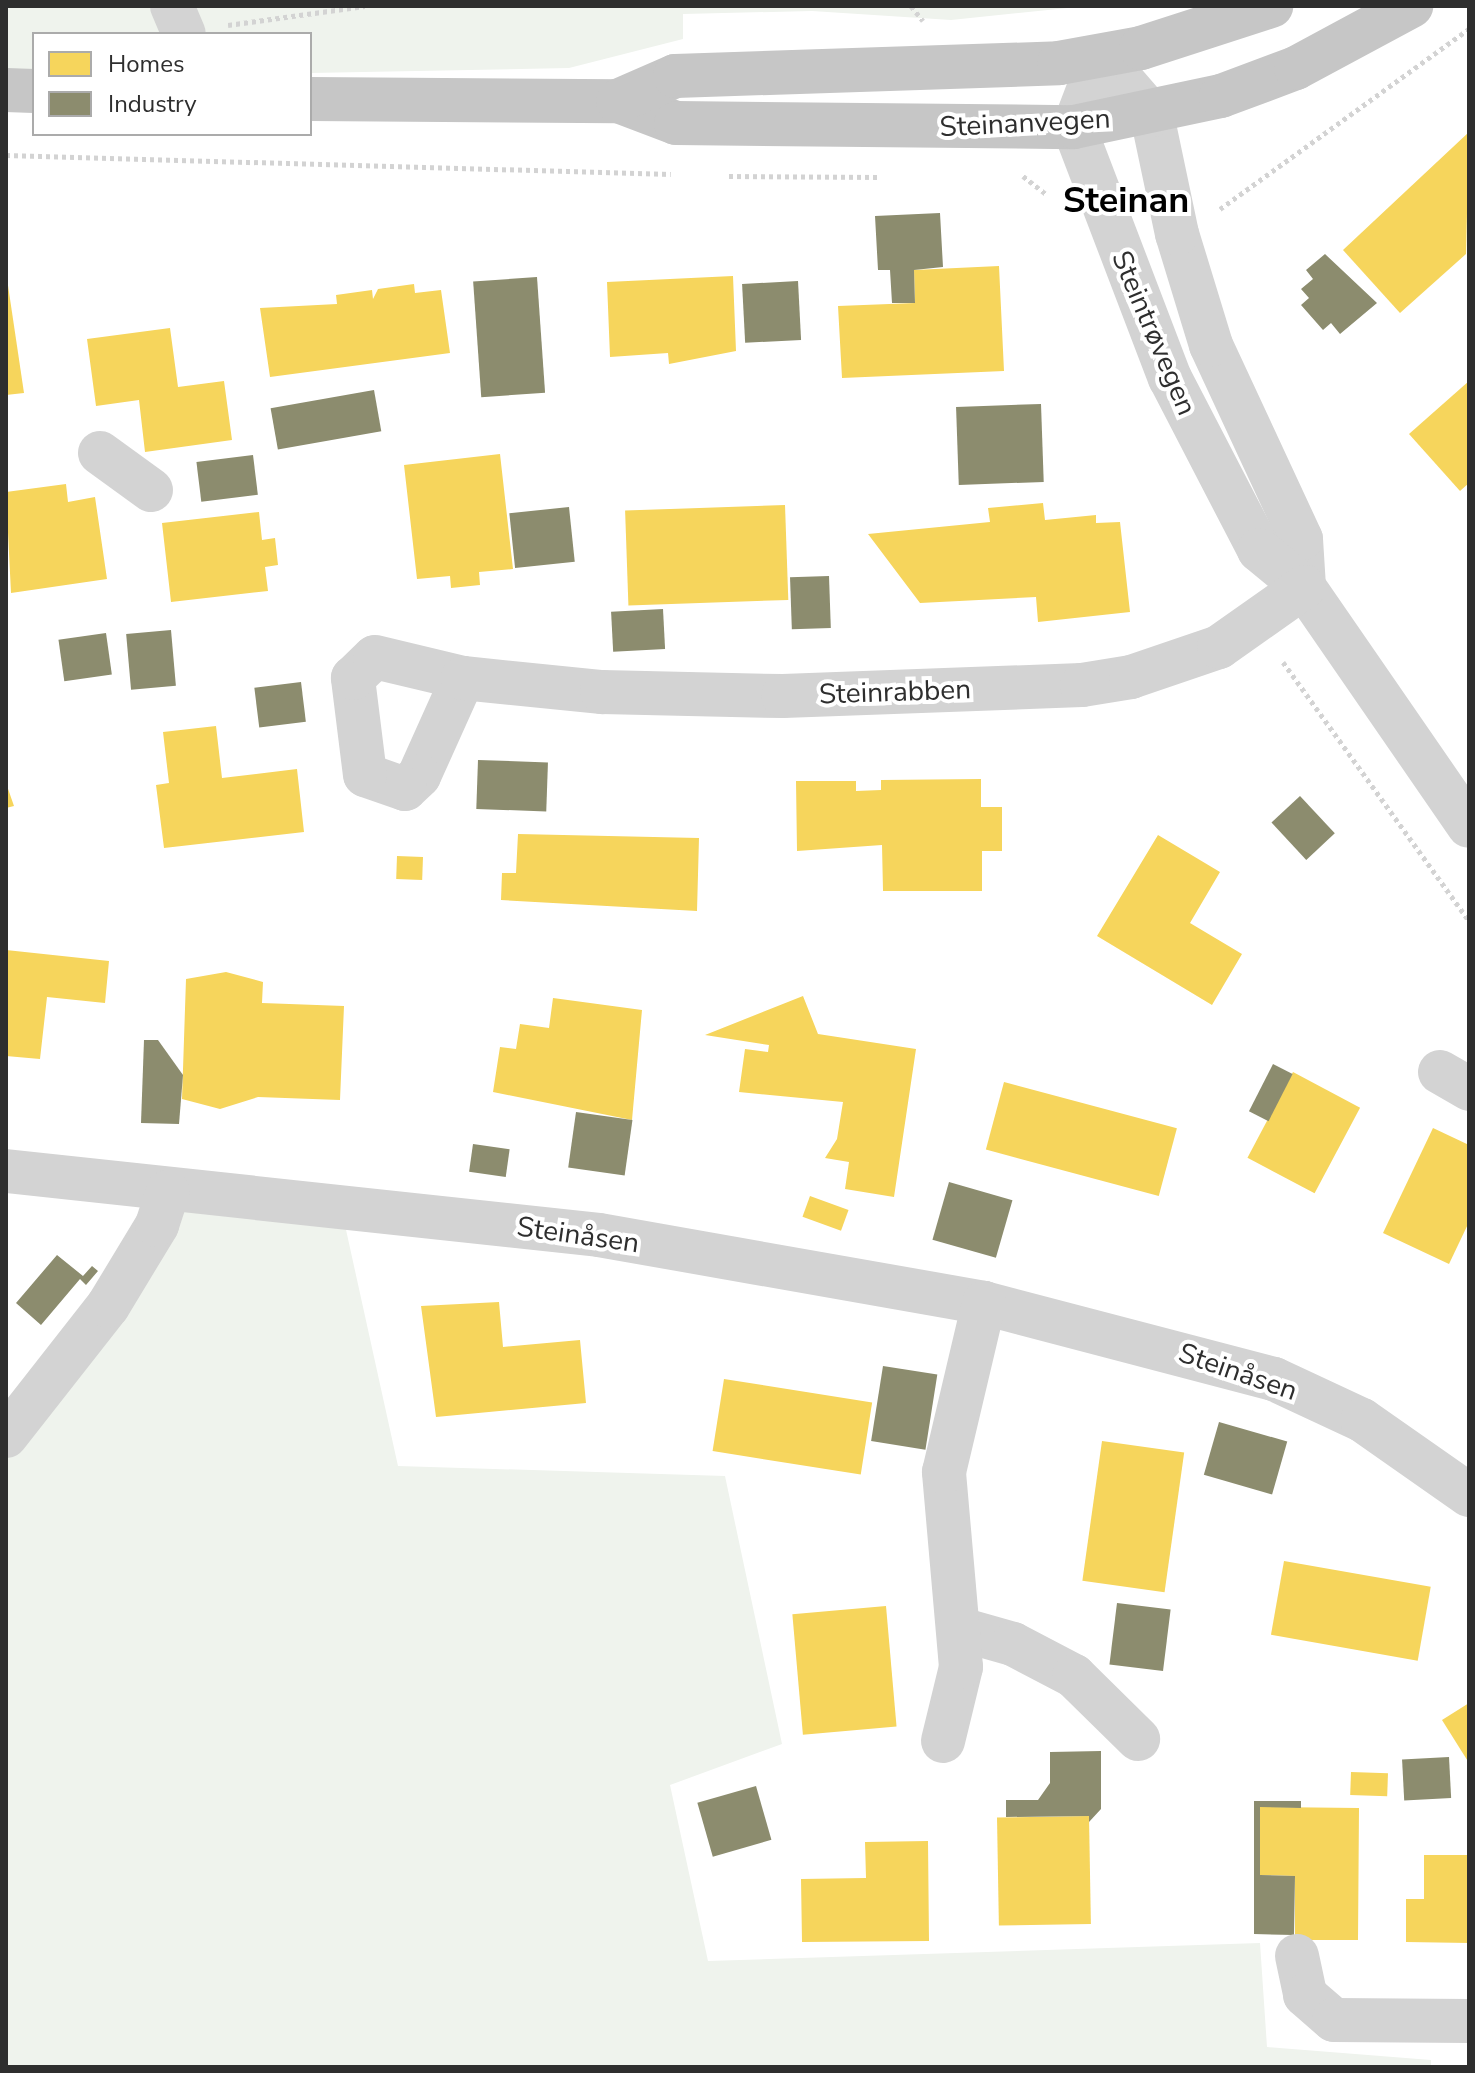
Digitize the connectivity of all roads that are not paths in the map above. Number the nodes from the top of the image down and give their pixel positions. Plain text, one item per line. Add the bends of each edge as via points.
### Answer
1 (1271, 6) edge
2 (1411, 6) edge
3 (1101, 56) junction
4 (6, 90) edge
5 (32, 91) edge
6 (312, 99) edge
7 (618, 101) junction
8 (1152, 115) junction
9 (1074, 127) junction
10 (100, 453) dead end
11 (151, 490) dead end
12 (1304, 587) junction
13 (463, 678) dead end
14 (1469, 826) edge
15 (6, 1171) edge
16 (168, 1192) junction
17 (984, 1303) junction
18 (6, 1436) edge
19 (1469, 1495) edge
20 (960, 1629) junction
21 (1138, 1739) dead end
22 (943, 1741) dead end
23 (1297, 1956) dead end
24 (1469, 2021) edge

1 - 3 main road, Steinanvegen
2 - 8 main road, Steinanvegen via 1296,68
3 - 7 main road, Steinanvegen via 675,76
3 - 8 street, Steintrøvegen
3 - 9 street
4 - 5 main road
6 - 7 main road, Steinanvegen
7 - 9 main road, Steinanvegen via 676,123
8 - 9 main road, Steinanvegen
8 - 12 street, Steintrøvegen via 1177,234 1211,345 1301,539
9 - 12 street, Steintrøvegen via 1164,363 1214,467 1259,550
10 - 11 street
12 - 13 street, Steinrabben via 1219,647 1131,677 1082,685 783,696 602,692
12 - 14 street, Steintrøvegen
15 - 16 street, Steinåsen
16 - 17 street, Steinåsen via 599,1235
16 - 18 street via 157,1225 108,1306
17 - 19 street, Steinåsen via 1274,1379 1362,1420
17 - 20 street via 944,1472 947,1575
20 - 21 street via 1013,1644 1074,1676
20 - 22 street via 954,1715
23 - 24 street via 1305,1995 1334,2020

